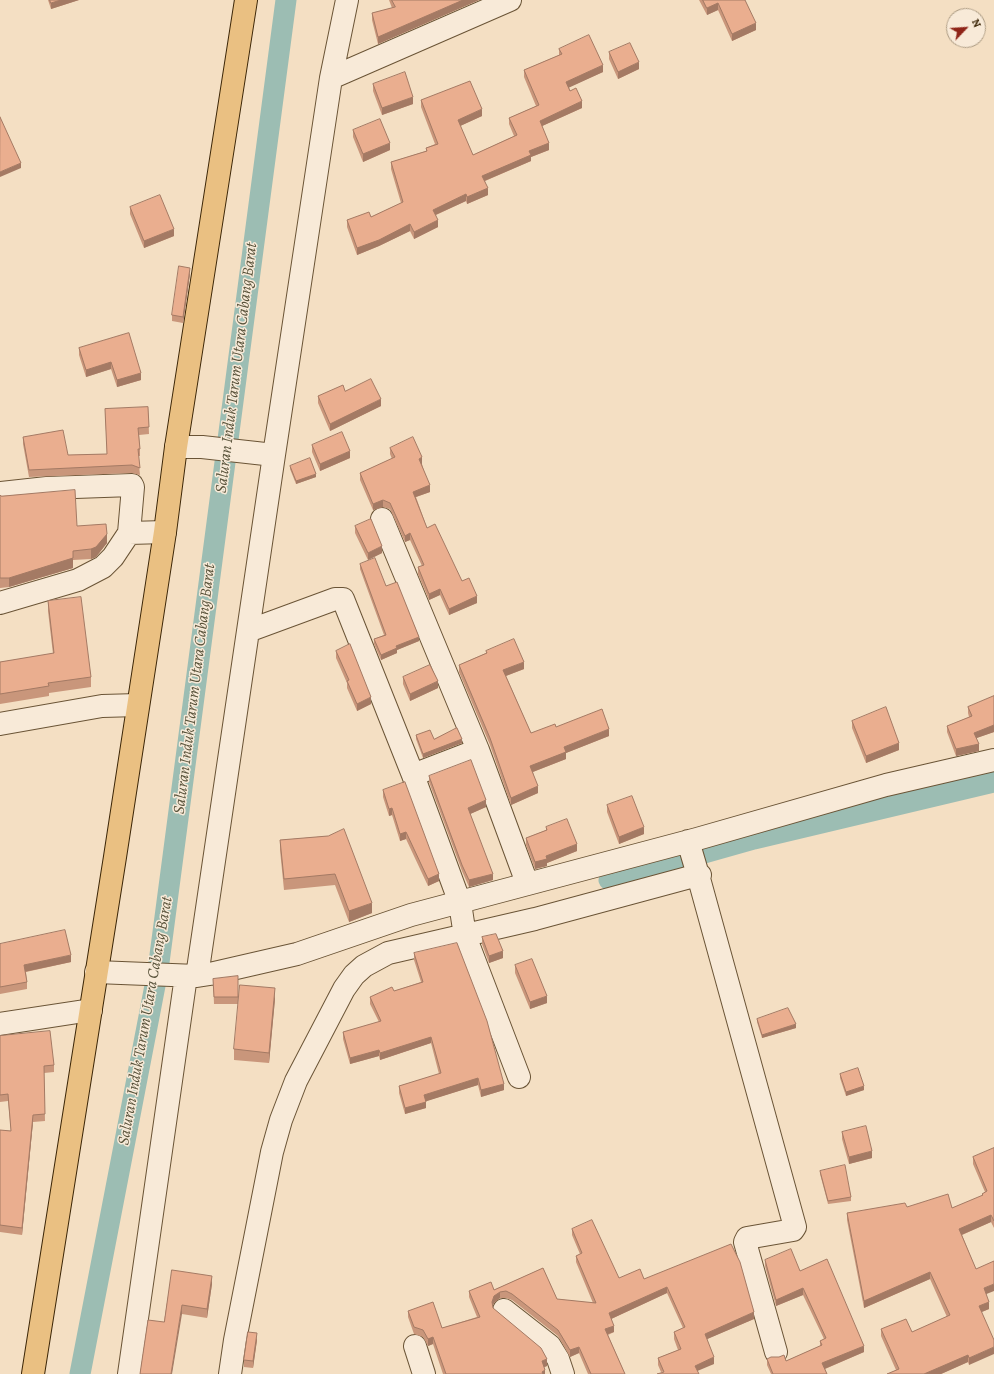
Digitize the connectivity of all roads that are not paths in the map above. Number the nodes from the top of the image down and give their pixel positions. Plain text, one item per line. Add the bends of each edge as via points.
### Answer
1 (246, 0) edge
2 (347, 0) edge
3 (510, 0) edge
4 (331, 78) junction
5 (176, 447) junction
6 (267, 454) junction
7 (0, 493) edge
8 (382, 519) dead end
9 (131, 532) junction
10 (161, 532) junction
11 (0, 603) edge
12 (248, 631) junction
13 (132, 705) junction
14 (0, 724) edge
15 (478, 750) junction
16 (994, 760) edge
17 (413, 775) junction
18 (689, 843) junction
19 (698, 874) junction
20 (527, 884) junction
21 (462, 919) junction
22 (382, 939) junction
23 (107, 972) junction
24 (192, 976) junction
25 (91, 1010) junction
26 (0, 1024) edge
27 (519, 1077) dead end
28 (504, 1310) dead end
29 (415, 1346) dead end
30 (776, 1352) dead end
31 (33, 1374) edge
32 (129, 1374) edge
33 (230, 1374) edge
34 (424, 1374) edge
35 (563, 1374) edge

1 - 5 main road
2 - 4 street
3 - 4 street
4 - 6 street
5 - 6 street
5 - 10 main road
6 - 12 street
7 - 9 street via 47,488 132,485
8 - 15 street
9 - 10 street
9 - 11 street via 108,562 96,572 52,589
10 - 13 main road
12 - 17 street via 335,599 343,599
12 - 24 street
13 - 14 street via 102,706
13 - 23 main road
15 - 17 street
15 - 20 street
16 - 18 street via 886,785
17 - 21 street
18 - 19 street
18 - 20 street
19 - 21 street via 535,919
19 - 30 street via 795,1227 793,1230 747,1238 745,1242
20 - 21 street
21 - 22 street
21 - 22 street via 411,915
21 - 27 street
22 - 24 street
22 - 33 street via 364,966 344,989 296,1081 281,1120 272,1152
23 - 24 street
23 - 25 main road
24 - 32 street
25 - 26 street
25 - 31 main road
28 - 35 street via 550,1346
29 - 34 street

